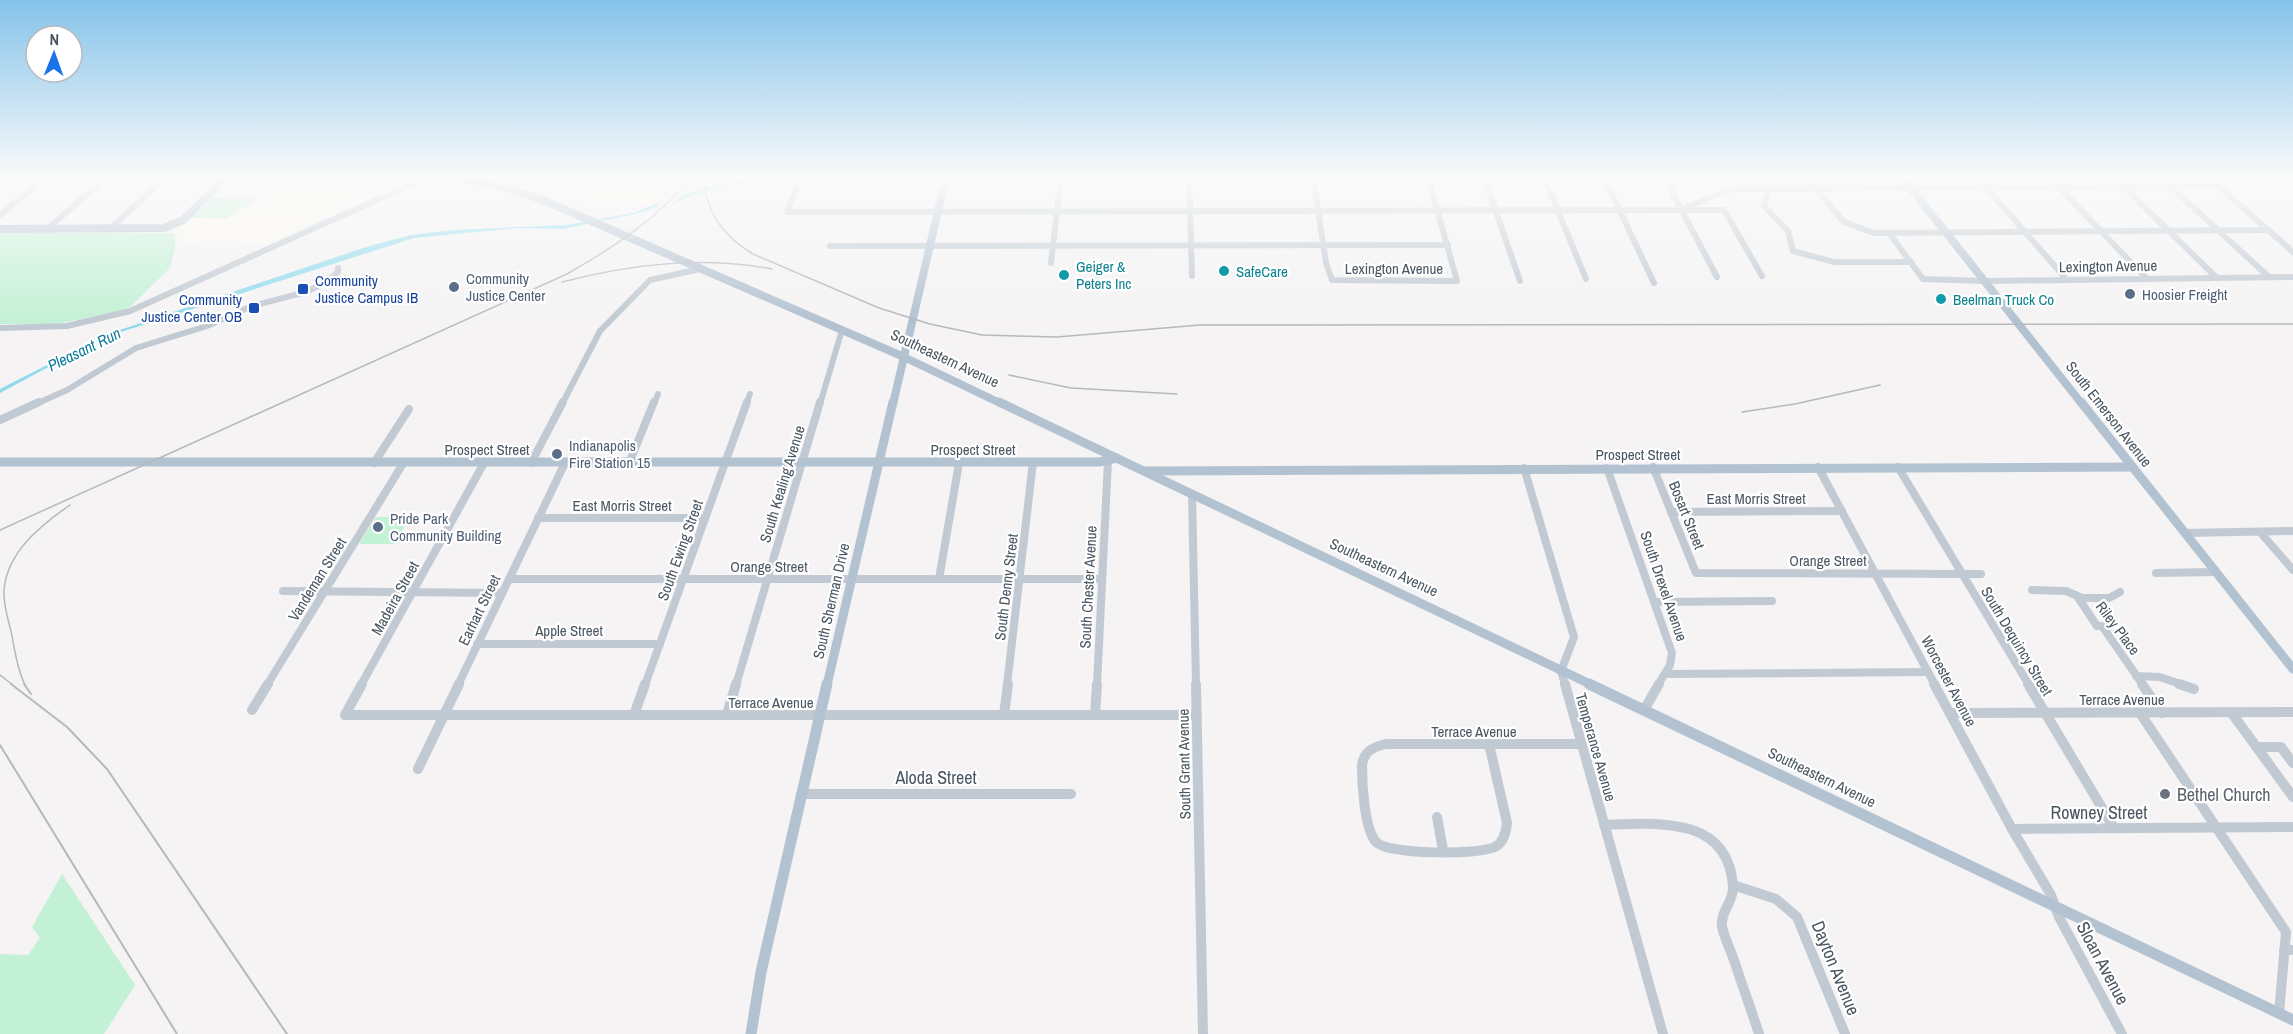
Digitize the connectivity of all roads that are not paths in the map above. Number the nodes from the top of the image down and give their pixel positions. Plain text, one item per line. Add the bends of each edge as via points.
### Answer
1 (52, 225) edge
2 (115, 225) edge
3 (173, 225) edge
4 (321, 225) edge
5 (602, 225) edge
6 (935, 225) edge
7 (1055, 225) edge
8 (1190, 225) edge
9 (1320, 225) edge
10 (1442, 225) edge
11 (1501, 225) edge
12 (1564, 225) edge
13 (1627, 225) edge
14 (1689, 225) edge
15 (1733, 225) edge
16 (1782, 225) edge
17 (1850, 225) edge
18 (1941, 225) edge
19 (2019, 225) edge
20 (2096, 225) edge
21 (2163, 225) edge
22 (2213, 225) edge
23 (2263, 225) edge
24 (0, 229) edge
25 (47, 230) junction
26 (110, 230) junction
27 (2218, 230) junction
28 (2268, 230) junction
29 (2102, 231) junction
30 (2169, 231) junction
31 (2025, 232) junction
32 (1889, 233) junction
33 (1947, 233) junction
34 (1323, 245) junction
35 (830, 246) dead end
36 (930, 246) junction
37 (1053, 246) junction
38 (1191, 246) junction
39 (1448, 246) junction
40 (2293, 252) edge
41 (1911, 262) junction
42 (1051, 263) dead end
43 (338, 268) dead end
44 (700, 269) junction
45 (1192, 276) dead end
46 (1762, 276) dead end
47 (1717, 277) dead end
48 (2269, 277) junction
49 (2293, 277) edge
50 (2217, 278) junction
51 (1586, 279) dead end
52 (2147, 279) junction
53 (2067, 280) junction
54 (1520, 281) dead end
55 (1985, 281) junction
56 (1654, 283) dead end
57 (0, 328) edge
58 (842, 330) junction
59 (904, 357) junction
60 (657, 394) dead end
61 (750, 394) dead end
62 (409, 408) dead end
63 (0, 420) edge
64 (1112, 460) junction
65 (0, 462) edge
66 (404, 462) junction
67 (531, 462) junction
68 (726, 462) junction
69 (959, 462) junction
70 (1033, 462) junction
71 (374, 463) junction
72 (484, 463) junction
73 (565, 463) junction
74 (628, 463) junction
75 (802, 463) junction
76 (880, 463) junction
77 (2132, 466) junction
78 (1653, 467) junction
79 (1818, 467) junction
80 (1898, 467) junction
81 (1524, 468) junction
82 (1607, 468) junction
83 (1143, 471) junction
84 (1192, 494) junction
85 (1842, 511) junction
86 (1671, 512) junction
87 (538, 518) junction
88 (705, 518) junction
89 (2293, 531) edge
90 (2260, 532) junction
91 (2185, 533) junction
92 (2293, 570) edge
93 (2216, 572) junction
94 (1696, 573) joint
95 (1875, 573) junction
96 (2156, 573) dead end
97 (1961, 574) junction
98 (1981, 574) dead end
99 (509, 579) junction
100 (684, 579) junction
101 (768, 579) junction
102 (939, 579) junction
103 (1102, 579) junction
104 (851, 580) junction
105 (1022, 580) junction
106 (2032, 590) dead end
107 (283, 591) dead end
108 (325, 591) junction
109 (413, 592) junction
110 (2120, 592) dead end
111 (502, 593) junction
112 (2077, 596) junction
113 (1772, 601) dead end
114 (1654, 602) junction
115 (477, 644) junction
116 (660, 644) junction
117 (2293, 669) edge
118 (1561, 670) junction
119 (1928, 672) junction
120 (1665, 674) junction
121 (2136, 676) junction
122 (2189, 685) dead end
123 (252, 710) dead end
124 (1644, 710) junction
125 (2231, 712) junction
126 (2293, 712) edge
127 (2044, 713) junction
128 (2139, 713) junction
129 (2162, 713) junction
130 (1197, 714) junction
131 (1951, 714) junction
132 (345, 715) joint
133 (634, 715) junction
134 (727, 715) junction
135 (819, 715) junction
136 (1004, 715) junction
137 (1095, 715) junction
138 (443, 716) junction
139 (1489, 744) junction
140 (1582, 744) junction
141 (2257, 747) junction
142 (2293, 763) edge
143 (418, 769) dead end
144 (2289, 787) edge
145 (801, 794) junction
146 (1071, 794) dead end
147 (2293, 797) edge
148 (1437, 817) dead end
149 (1604, 825) junction
150 (2293, 827) edge
151 (2114, 828) junction
152 (2216, 828) junction
153 (2012, 829) junction
154 (1443, 850) junction
155 (1733, 885) junction
156 (2056, 908) junction
157 (2288, 950) edge
158 (2278, 1014) junction
159 (2293, 1020) edge
160 (751, 1034) edge
161 (1203, 1034) edge
162 (1663, 1034) edge
163 (1759, 1034) edge
164 (1845, 1034) edge
165 (2122, 1034) edge

1 - 25 street
2 - 26 street
3 - 26 main road
4 - 57 street via 130,311 62,327
5 - 44 main road, Southeastern Avenue
6 - 36 main road, South Sherman Drive
7 - 37 street
8 - 38 street
9 - 34 street
10 - 39 street
11 - 54 street
12 - 51 street
13 - 56 street
14 - 47 street
15 - 46 street
16 - 41 street via 1788,231 1792,250 1834,262
17 - 32 street
18 - 33 main road, South Emerson Avenue
19 - 31 street
20 - 29 street
21 - 30 street
22 - 27 street
23 - 28 street
24 - 25 main road
25 - 26 main road
27 - 28 street
27 - 30 street
27 - 48 street
28 - 40 street
29 - 30 street
29 - 31 street
29 - 52 street
30 - 50 street
31 - 33 street
31 - 53 street
32 - 33 street
32 - 41 street
33 - 55 main road, South Emerson Avenue
34 - 38 street
34 - 39 street
34 - 39 street, Lexington Avenue via 1332,280 1457,281
35 - 36 street
36 - 37 street
36 - 59 main road, South Sherman Drive
37 - 38 street
37 - 42 street
38 - 45 street
41 - 55 street, Lexington Avenue via 1923,279
43 - 63 street via 319,287 252,306 207,326 136,348 61,393
44 - 58 main road, Southeastern Avenue
44 - 67 street via 650,280 600,331
48 - 49 street, Lexington Avenue
48 - 50 street, Lexington Avenue
50 - 52 street, Lexington Avenue
52 - 53 street, Lexington Avenue
53 - 55 street, Lexington Avenue
55 - 77 main road, South Emerson Avenue
58 - 59 main road, Southeastern Avenue
58 - 75 street, South Kealing Avenue
59 - 64 main road, Southeastern Avenue
59 - 76 main road, South Sherman Drive
60 - 74 street
61 - 68 street, South Ewing Street
62 - 71 street
64 - 70 main road, Prospect Street
64 - 83 main road, Southeastern Avenue
64 - 103 street, South Chester Avenue
65 - 71 main road, Prospect Street
66 - 71 main road, Prospect Street
66 - 72 main road, Prospect Street
66 - 108 street, Vandeman Street
67 - 72 main road, Prospect Street
67 - 73 main road, Prospect Street
68 - 74 main road, Prospect Street
68 - 75 main road, Prospect Street
68 - 88 street, South Ewing Street
69 - 70 main road, Prospect Street
69 - 76 main road, Prospect Street
69 - 102 street
70 - 105 street, South Denny Street
72 - 109 street, Madeira Street
73 - 74 main road, Prospect Street
73 - 87 street, Earhart Street
75 - 76 main road, Prospect Street
75 - 101 street, South Kealing Avenue
76 - 104 main road, South Sherman Drive
77 - 80 main road, Prospect Street
77 - 91 main road, South Emerson Avenue
78 - 79 main road, Prospect Street
78 - 82 main road, Prospect Street
78 - 86 street, Bosart Street
79 - 80 main road, Prospect Street
79 - 85 street, Worcester Avenue
80 - 97 street, South Dequincy Street
81 - 82 main road, Prospect Street
81 - 83 main road, Prospect Street
81 - 118 street via 1574,637
82 - 114 street, South Drexel Avenue
83 - 84 main road, Southeastern Avenue
84 - 118 main road, Southeastern Avenue
84 - 130 street, South Grant Avenue
85 - 86 street, East Morris Street
85 - 95 street, Worcester Avenue
86 - 94 street, Bosart Street
87 - 88 street, East Morris Street
87 - 99 street, Earhart Street
88 - 100 street, South Ewing Street
89 - 90 street
90 - 91 street
90 - 92 street
91 - 93 main road, South Emerson Avenue
93 - 96 street
93 - 117 main road, South Emerson Avenue
94 - 95 street, Orange Street
95 - 97 street, Orange Street
95 - 119 street, Worcester Avenue
97 - 98 street, Orange Street
97 - 127 street, South Dequincy Street
99 - 100 street, Orange Street
99 - 111 street, Earhart Street
100 - 101 street, Orange Street
100 - 116 street, South Ewing Street
101 - 104 street, Orange Street
101 - 134 street, South Kealing Avenue
102 - 104 street, Orange Street
102 - 105 street, Orange Street
103 - 105 street, Orange Street
103 - 137 street, South Chester Avenue
104 - 135 main road, South Sherman Drive
105 - 136 street, South Denny Street
106 - 112 street, Riley Place via 2066,591
107 - 108 street
108 - 109 street
108 - 123 street, Vandeman Street
109 - 111 street
109 - 132 street, Madeira Street
110 - 112 street, Riley Place via 2106,598
111 - 115 street, Earhart Street
112 - 121 street, Riley Place via 2097,626 2103,626
113 - 114 street
114 - 120 street, South Drexel Avenue via 1672,651
115 - 116 street, Apple Street
115 - 138 street, Earhart Street
116 - 133 street, South Ewing Street
118 - 124 main road, Southeastern Avenue
118 - 140 street, Temperance Avenue
119 - 120 street
119 - 131 street, Worcester Avenue
120 - 124 street, South Drexel Avenue
121 - 122 street, Riley Place via 2160,677
121 - 129 street, Riley Place
124 - 156 main road, Southeastern Avenue
125 - 126 street, Terrace Avenue
125 - 129 street, Terrace Avenue
125 - 141 street
127 - 128 street, Terrace Avenue
127 - 131 street, Terrace Avenue
127 - 151 street, South Dequincy Street
128 - 129 street, Terrace Avenue
128 - 152 street
130 - 137 street, Terrace Avenue
130 - 161 street, South Grant Avenue
131 - 153 street, Worcester Avenue
132 - 138 street, Terrace Avenue
133 - 134 street, Terrace Avenue
133 - 138 street, Terrace Avenue
134 - 135 street, Terrace Avenue
135 - 136 street, Terrace Avenue
135 - 145 main road, South Sherman Drive
136 - 137 street, Terrace Avenue
138 - 143 street, Earhart Street
139 - 140 street, Terrace Avenue
139 - 154 street via 1507,821 1503,839 1485,850
139 - 154 street, Terrace Avenue via 1386,744 1368,751 1362,762 1370,830 1379,844 1394,850
140 - 149 street, Temperance Avenue
141 - 142 street via 2281,747
141 - 144 street
144 - 147 street
145 - 146 street, Aloda Street
145 - 160 main road, South Sherman Drive
148 - 154 street
149 - 155 street via 1681,825 1698,830 1723,854
149 - 162 street, Temperance Avenue
150 - 152 street, Rowney Street
151 - 152 street, Rowney Street
151 - 153 street, Rowney Street
152 - 157 street via 2286,932
153 - 156 street, Worcester Avenue
155 - 163 street via 1722,925
155 - 164 street, Dayton Avenue via 1774,897 1795,914
156 - 158 main road, Southeastern Avenue
156 - 165 street, Sloan Avenue
157 - 158 street
158 - 159 main road, Southeastern Avenue

